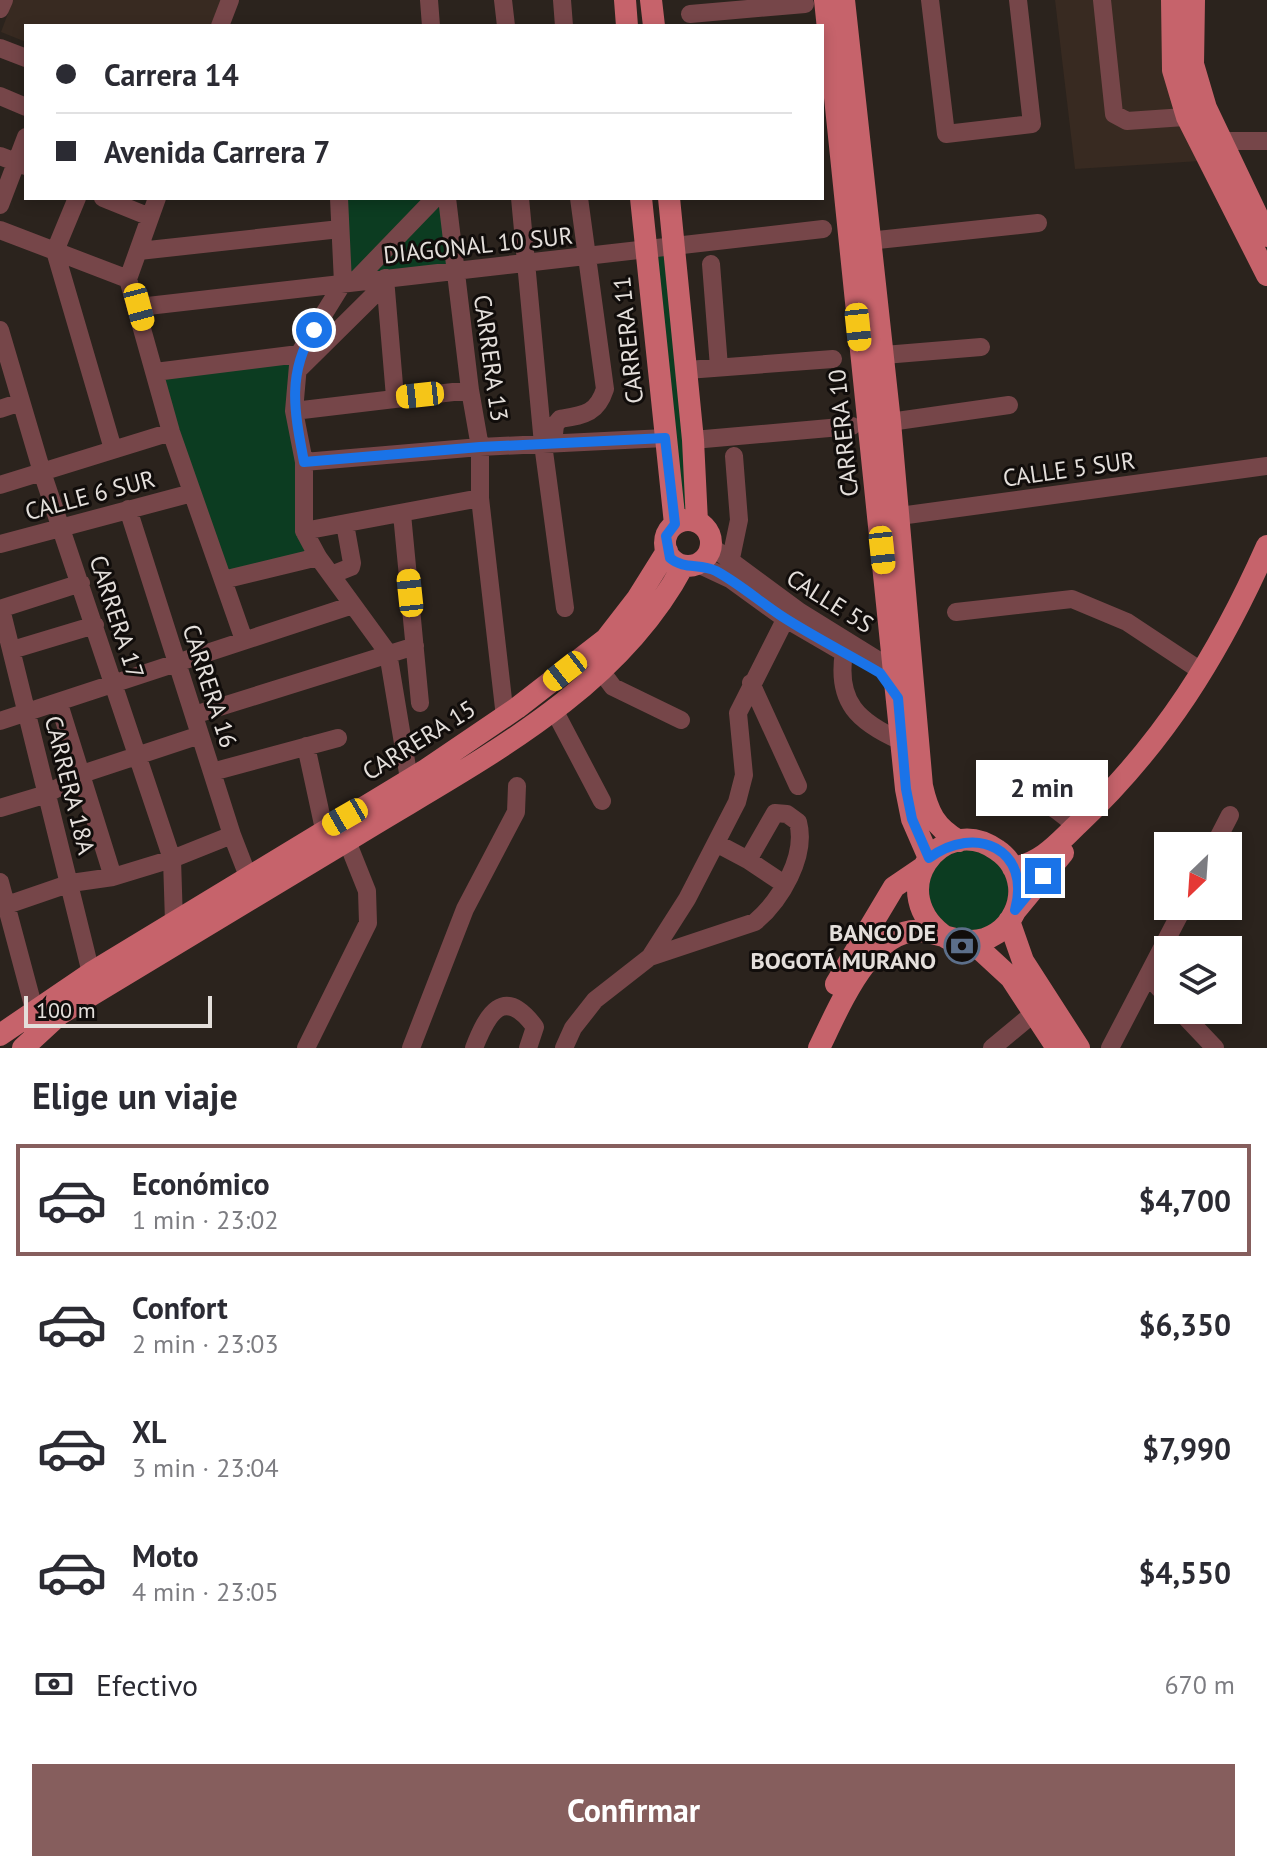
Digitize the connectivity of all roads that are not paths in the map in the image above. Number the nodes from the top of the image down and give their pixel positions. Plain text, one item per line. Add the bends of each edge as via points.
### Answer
1 (4, 0) edge
2 (230, 0) edge
3 (429, 0) edge
4 (503, 0) edge
5 (562, 0) edge
6 (625, 0) edge
7 (651, 0) edge
8 (844, 0) edge
9 (930, 0) edge
10 (1018, 0) edge
11 (1102, 0) edge
12 (1172, 0) edge
13 (1194, 0) edge
14 (815, 2) edge
15 (0, 9) edge
16 (689, 13) edge
17 (221, 24) edge
18 (431, 24) edge
19 (506, 24) edge
20 (564, 24) edge
21 (627, 24) edge
22 (654, 24) edge
23 (819, 24) edge
24 (0, 48) edge
25 (824, 55) edge
26 (24, 57) edge
27 (0, 96) edge
28 (24, 106) edge
29 (1199, 116) junction
30 (1210, 140) junction
31 (24, 141) edge
32 (1267, 141) edge
33 (840, 149) edge
34 (14, 162) edge
35 (76, 200) edge
36 (108, 200) edge
37 (156, 200) edge
38 (339, 200) edge
39 (433, 200) edge
40 (447, 200) edge
41 (520, 200) edge
42 (579, 200) edge
43 (641, 200) edge
44 (669, 200) edge
45 (0, 205) edge
46 (150, 217) junction
47 (1038, 223) dead end
48 (340, 229) junction
49 (823, 229) dead end
50 (0, 230) edge
51 (1267, 236) edge
52 (868, 241) junction
53 (674, 246) junction
54 (645, 250) junction
55 (55, 251) junction
56 (139, 251) junction
57 (585, 258) junction
58 (525, 263) junction
59 (711, 264) dead end
60 (455, 271) junction
61 (1267, 275) edge
62 (128, 279) junction
63 (385, 280) junction
64 (349, 282) junction
65 (139, 307) junction
66 (1, 339) edge
67 (981, 347) dead end
68 (872, 356) junction
69 (833, 359) dead end
70 (298, 362) junction
71 (719, 367) junction
72 (687, 370) junction
73 (155, 372) junction
74 (470, 390) junction
75 (395, 397) junction
76 (21, 402) junction
77 (1009, 405) dead end
78 (0, 409) edge
79 (294, 411) junction
80 (890, 422) junction
81 (852, 426) dead end
82 (171, 432) junction
83 (665, 438) junction
84 (693, 440) junction
85 (548, 444) junction
86 (480, 447) junction
87 (113, 449) junction
88 (734, 456) dead end
89 (304, 462) junction
90 (1267, 466) edge
91 (42, 472) junction
92 (0, 485) edge
93 (192, 493) junction
94 (480, 498) junction
95 (128, 509) junction
96 (402, 514) junction
97 (888, 518) junction
98 (686, 523) junction
99 (345, 524) junction
100 (62, 528) junction
101 (304, 531) junction
102 (0, 544) edge
103 (1267, 546) edge
104 (318, 557) junction
105 (690, 557) junction
106 (730, 563) junction
107 (331, 575) junction
108 (223, 580) junction
109 (1267, 581) edge
110 (81, 583) junction
111 (353, 605) junction
112 (565, 608) dead end
113 (1, 609) edge
114 (788, 612) junction
115 (956, 612) dead end
116 (95, 625) junction
117 (244, 640) junction
118 (415, 646) junction
119 (12, 650) junction
120 (844, 652) junction
121 (388, 653) junction
122 (177, 662) junction
123 (895, 670) junction
124 (601, 671) junction
125 (1201, 671) junction
126 (19, 673) junction
127 (0, 678) edge
128 (113, 682) junction
129 (751, 683) junction
130 (906, 700) junction
131 (420, 703) dead end
132 (59, 704) junction
133 (553, 708) junction
134 (27, 712) junction
135 (194, 715) junction
136 (505, 717) junction
137 (681, 720) dead end
138 (0, 721) edge
139 (200, 735) junction
140 (338, 738) dead end
141 (901, 741) junction
142 (306, 746) junction
143 (137, 756) junction
144 (212, 772) junction
145 (82, 774) junction
146 (409, 779) junction
147 (517, 786) dead end
148 (798, 786) dead end
149 (995, 790) dead end
150 (47, 794) junction
151 (602, 801) dead end
152 (0, 808) edge
153 (1230, 815) dead end
154 (1075, 826) junction
155 (324, 829) junction
156 (1221, 832) edge
157 (232, 835) junction
158 (347, 841) junction
159 (959, 841) junction
160 (716, 843) junction
161 (172, 859) junction
162 (748, 860) junction
163 (926, 863) junction
164 (1013, 868) junction
165 (113, 877) junction
166 (0, 882) edge
167 (71, 883) junction
168 (784, 884) junction
169 (252, 887) junction
170 (7, 905) junction
171 (1012, 916) junction
172 (1177, 920) edge
173 (174, 922) junction
174 (947, 938) junction
175 (972, 942) junction
176 (19, 957) junction
177 (650, 957) junction
178 (0, 964) edge
179 (91, 973) junction
180 (1148, 976) junction
181 (1154, 983) edge
182 (34, 1009) junction
183 (1034, 1013) junction
184 (1192, 1024) edge
185 (0, 1035) edge
186 (23, 1048) edge
187 (306, 1048) edge
188 (411, 1048) edge
189 (474, 1048) edge
190 (528, 1048) edge
191 (564, 1048) edge
192 (802, 1048) edge
193 (819, 1048) edge
194 (992, 1048) edge
195 (1057, 1048) edge
196 (1079, 1048) edge
197 (1110, 1048) edge
198 (1215, 1048) edge

1 - 15 street
2 - 17 street
3 - 18 street
4 - 19 street
5 - 20 street
6 - 21 main road
7 - 22 main road
8 - 33 main road, CARRERA 10
9 - 10 street via 946,134 1032,124
11 - 29 street via 1114,114 1127,121
12 - 29 main road via 1173,70
13 - 29 main road
14 - 16 street
14 - 23 main road, CARRERA 10
24 - 26 street
25 - 33 main road, CARRERA 10
27 - 28 street
29 - 30 main road
30 - 32 street
30 - 51 main road
30 - 61 main road
31 - 34 street
33 - 52 main road, CARRERA 10
33 - 68 main road, CARRERA 10
34 - 45 street
35 - 55 street
36 - 46 street
37 - 46 street
38 - 48 street
39 - 64 street
40 - 60 street, CARRERA 13
41 - 58 street
42 - 57 street
43 - 54 main road, CARRERA 11
44 - 53 main road
46 - 56 street
47 - 52 street
48 - 56 street
48 - 64 street
49 - 53 street, DIAGONAL 10 SUR
50 - 55 street
52 - 68 main road, CARRERA 10
53 - 54 street, DIAGONAL 10 SUR
53 - 72 main road
54 - 57 street, DIAGONAL 10 SUR
54 - 83 main road, CARRERA 11
55 - 62 street
55 - 87 street
56 - 62 street
57 - 58 street, DIAGONAL 10 SUR
57 - 85 street via 605,389 590,414 560,419
58 - 60 street, DIAGONAL 10 SUR
58 - 85 street
59 - 71 street
60 - 63 street, DIAGONAL 10 SUR
60 - 74 street, CARRERA 13
62 - 65 street
63 - 64 street, DIAGONAL 10 SUR
63 - 70 street
63 - 75 street
64 - 65 street, DIAGONAL 10 SUR
64 - 70 street
65 - 73 street
66 - 76 street, CARRERA 17
67 - 68 street
68 - 80 main road, CARRERA 10
68 - 97 main road, CARRERA 10
69 - 71 street
70 - 73 street
70 - 79 street
71 - 72 street
72 - 84 main road
73 - 82 street
74 - 75 street
74 - 86 street, CARRERA 13
75 - 79 street
76 - 78 street
76 - 91 street, CARRERA 17
77 - 80 street
79 - 89 street
80 - 97 main road, CARRERA 10
81 - 84 street
82 - 87 street
82 - 93 street
83 - 85 street
83 - 98 main road, CARRERA 11
84 - 98 main road
85 - 86 street
85 - 112 street
86 - 89 street
86 - 94 street, CARRERA 13
87 - 91 street
88 - 106 street via 739,520
89 - 101 street
90 - 97 street, CALLE 5 SUR
91 - 92 street
91 - 100 street, CARRERA 17
93 - 95 street, CALLE 6 SUR
93 - 108 street
94 - 96 street
94 - 136 street, CARRERA 13
95 - 100 street, CALLE 6 SUR
95 - 122 street, CARRERA 16
96 - 99 street
96 - 118 street
97 - 123 main road, CARRERA 10
97 - 130 main road, CARRERA 10
98 - 105 main road via 666,536
98 - 105 main road via 709,532
99 - 101 street
99 - 107 street via 351,567
100 - 102 street, CALLE 6 SUR
100 - 110 street, CARRERA 17
101 - 104 street
103 - 125 main road
104 - 107 street
104 - 108 street
105 - 106 street, CALLE 5S
105 - 114 street, CALLE 5S
105 - 124 main road, CARRERA 15 via 657,610
105 - 136 main road, CARRERA 15 via 637,599 606,639
106 - 114 street, CALLE 5S
107 - 111 street
108 - 117 street
109 - 171 main road via 1180,733 1129,794 1057,859
110 - 113 street
110 - 116 street, CARRERA 17
111 - 117 street
111 - 121 street
113 - 119 street, CARRERA 18A
114 - 120 street, CALLE 5S
114 - 123 street, CALLE 5S
114 - 129 street
115 - 125 street via 1072,599 1127,622
116 - 119 street
116 - 128 street, CARRERA 17
117 - 122 street
118 - 121 street
118 - 131 street
119 - 126 street, CARRERA 18A
120 - 130 street, CALLE 5S via 880,673
120 - 141 street via 843,688 854,709 871,728
121 - 135 street
121 - 146 street
122 - 128 street
122 - 135 street, CARRERA 16
123 - 130 main road, CARRERA 10
124 - 133 main road, CARRERA 15
124 - 137 street via 613,687
125 - 154 main road via 1175,716 1124,780
126 - 127 street
126 - 134 street, CARRERA 18A
128 - 132 street
128 - 143 street, CARRERA 17
129 - 148 street
129 - 160 street via 738,713 744,775
130 - 141 main road, CARRERA 10
130 - 159 main road, CARRERA 10 via 927,810 941,830
132 - 134 street
132 - 145 street
133 - 151 street
133 - 158 main road, CARRERA 15 via 513,739
134 - 138 street
134 - 150 street, CARRERA 18A
135 - 139 street, CARRERA 16
136 - 146 main road, CARRERA 15
139 - 143 street
139 - 144 street, CARRERA 16
140 - 142 street
141 - 163 main road, CARRERA 10 via 912,819
142 - 144 street
142 - 155 street
143 - 145 street
143 - 161 street, CARRERA 17
144 - 157 street, CARRERA 16
145 - 150 street
145 - 165 street
146 - 155 main road, CARRERA 15
147 - 188 street via 516,812 465,909
149 - 154 street via 1028,794 1058,808
150 - 152 street
150 - 167 street, CARRERA 18A
153 - 156 street
154 - 164 main road via 1041,858
155 - 169 main road, CARRERA 15
157 - 161 street
157 - 169 street, CARRERA 16
158 - 169 main road, CARRERA 15
158 - 187 street via 367,891 368,923
159 - 163 main road
159 - 164 main road via 991,845
160 - 162 street
160 - 177 street
161 - 165 street
161 - 173 street, CARRERA 17
162 - 168 street
162 - 168 street via 775,813 787,814 798,822 803,838
163 - 174 main road via 917,883 920,908 933,929
163 - 192 main road via 894,887
164 - 171 main road via 1019,886
165 - 167 street
166 - 170 street
167 - 170 street
167 - 179 street, CARRERA 18A
168 - 177 street via 769,911 755,922
169 - 173 main road, CARRERA 15
169 - 186 main road, CARRERA 15 via 60,1014
170 - 176 street
171 - 175 main road via 999,932
171 - 196 main road via 1023,961
172 - 180 street
173 - 179 main road, CARRERA 15
174 - 175 main road
174 - 193 main road via 924,931 904,933 881,945 848,991
175 - 183 main road via 1011,978
176 - 178 street
176 - 182 street
177 - 191 street via 595,1000
179 - 182 main road, CARRERA 15
180 - 181 street
180 - 197 street
182 - 185 main road, CARRERA 15
183 - 194 street
183 - 195 main road
184 - 198 street
189 - 190 street via 487,1017 506,1006 535,1027

